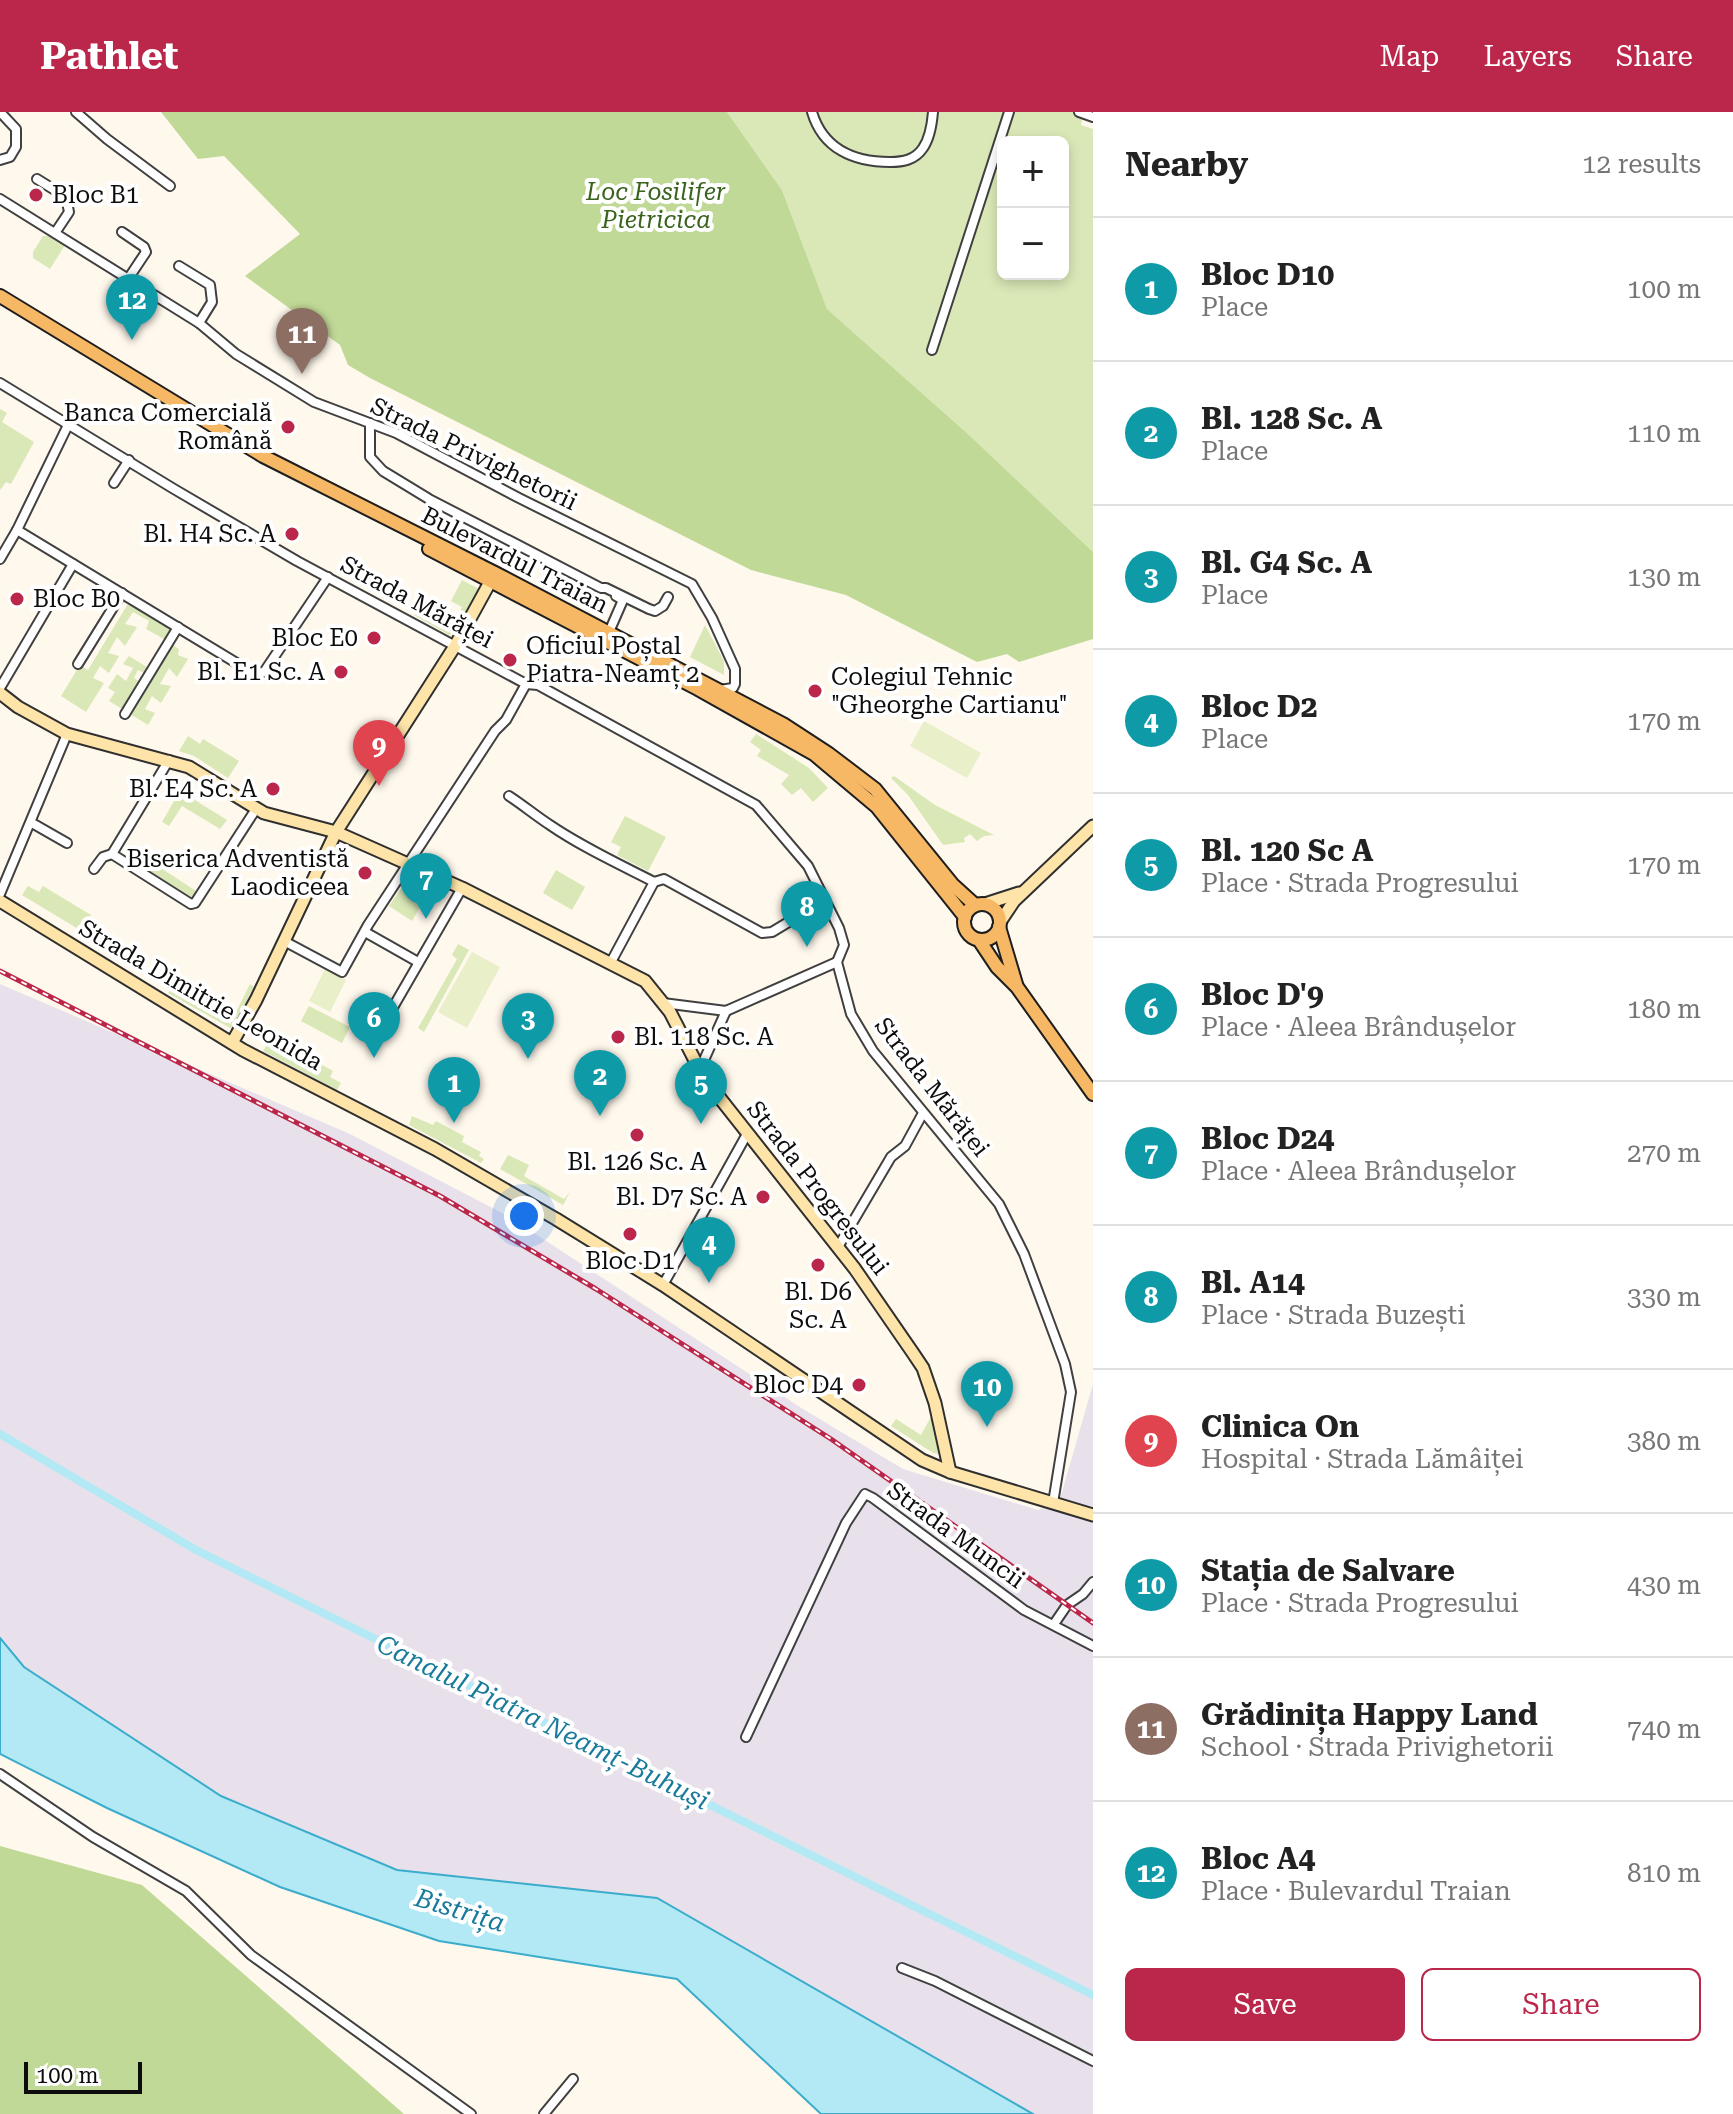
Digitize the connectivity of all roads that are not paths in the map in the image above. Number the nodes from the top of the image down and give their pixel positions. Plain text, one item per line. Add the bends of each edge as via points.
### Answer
1 (0, 112) edge
2 (76, 112) edge
3 (812, 112) edge
4 (933, 112) edge
5 (1009, 112) edge
6 (1079, 112) edge
7 (1093, 117) edge
8 (0, 160) edge
9 (37, 179) dead end
10 (170, 186) dead end
11 (0, 199) edge
12 (122, 232) dead end
13 (55, 233) junction
14 (179, 266) dead end
15 (128, 279) junction
16 (0, 296) edge
17 (0, 302) edge
18 (199, 323) junction
19 (932, 350) dead end
20 (0, 383) edge
21 (69, 423) junction
22 (370, 423) junction
23 (129, 460) junction
24 (114, 483) dead end
25 (17, 530) junction
26 (0, 559) edge
27 (73, 564) junction
28 (328, 577) junction
29 (493, 577) junction
30 (601, 588) junction
31 (122, 593) junction
32 (668, 597) dead end
33 (623, 600) junction
34 (661, 619) dead end
35 (178, 627) junction
36 (609, 632) junction
37 (455, 646) junction
38 (78, 664) dead end
39 (526, 684) junction
40 (719, 690) junction
41 (0, 691) edge
42 (125, 714) dead end
43 (67, 734) junction
44 (169, 760) junction
45 (509, 796) dead end
46 (256, 809) junction
47 (32, 823) junction
48 (1093, 826) edge
49 (336, 832) junction
50 (67, 843) dead end
51 (112, 854) junction
52 (409, 865) junction
53 (94, 869) dead end
54 (654, 882) junction
55 (462, 888) junction
56 (1023, 891) junction
57 (0, 894) edge
58 (825, 900) junction
59 (0, 901) edge
60 (980, 905) junction
61 (965, 917) junction
62 (1000, 924) junction
63 (365, 932) junction
64 (979, 940) junction
65 (284, 941) junction
66 (418, 962) junction
67 (611, 962) junction
68 (837, 962) junction
69 (1017, 987) junction
70 (663, 1003) junction
71 (726, 1011) junction
72 (377, 1035) dead end
73 (232, 1043) junction
74 (700, 1069) junction
75 (1093, 1094) edge
76 (923, 1113) junction
77 (747, 1134) junction
78 (838, 1247) junction
79 (663, 1285) junction
80 (950, 1472) junction
81 (1053, 1503) junction
82 (1093, 1515) edge
83 (1093, 1582) edge
84 (1054, 1624) junction
85 (1093, 1646) edge
86 (746, 1737) dead end
87 (0, 1774) edge
88 (902, 1968) dead end
89 (1093, 2061) edge
90 (573, 2079) dead end
91 (471, 2114) edge
92 (544, 2114) edge

1 - 8 street via 16,129 16,147
2 - 10 street
3 - 4 street via 819,130 846,155 893,162 906,161 923,149
5 - 19 street
6 - 7 street
9 - 13 street via 66,197 69,212
11 - 13 street, Strada Privighetorii
12 - 15 street via 146,252
13 - 15 street, Strada Privighetorii
14 - 18 street via 210,285 212,302
15 - 18 street, Strada Privighetorii
16 - 29 main road, Bulevardul Traian via 263,456
17 - 29 main road, Bulevardul Traian via 282,474
18 - 22 street, Strada Privighetorii via 236,354 314,402
20 - 21 street, Strada Mărăței
21 - 23 street, Strada Mărăței
21 - 25 street
22 - 30 street via 370,457 383,471
22 - 40 street, Strada Privighetorii via 692,584 735,669 733,688
23 - 24 street
23 - 28 street, Strada Mărăței
25 - 26 street
25 - 27 street
27 - 31 street
27 - 41 street
28 - 35 street via 260,674
28 - 37 street, Strada Mărăței
29 - 36 main road, Bulevardul Traian
29 - 37 street
29 - 61 main road, Bulevardul Traian via 814,754 877,807
30 - 32 street via 655,611
30 - 33 street
31 - 35 street
31 - 38 street
33 - 34 street
33 - 36 street
35 - 42 street
36 - 40 main road, Bulevardul Traian
37 - 39 street, Strada Mărăței
37 - 49 street
39 - 52 street
39 - 58 street, Strada Mărăței via 538,685 756,805 808,866
40 - 60 main road, Bulevardul Traian via 783,724 875,789 953,885
41 - 43 street, Strada Progresului
43 - 44 street, Strada Progresului
43 - 47 street
44 - 46 street, Strada Progresului
44 - 51 street
45 - 54 street via 567,836
46 - 49 street, Strada Progresului
46 - 51 street via 195,903
47 - 50 street
47 - 57 street
48 - 56 street
49 - 52 street, Strada Progresului
49 - 65 street
51 - 53 street
52 - 55 street, Strada Progresului
52 - 63 street
54 - 58 street via 664,879 767,934
54 - 67 street
55 - 66 street
55 - 67 street, Strada Progresului
56 - 60 street
56 - 62 street
58 - 68 street, Strada Mărăței via 844,941
59 - 73 street, Strada Dimitrie Leonida
60 - 61 main road
60 - 62 main road via 997,913
61 - 64 main road via 965,929
62 - 64 main road via 994,935
62 - 69 main road
63 - 65 street via 342,972
63 - 66 street
64 - 69 main road
65 - 73 street
66 - 72 street
67 - 70 street, Strada Progresului via 645,981
68 - 71 street
68 - 76 street, Strada Mărăței via 857,1026
69 - 75 main road
70 - 71 street
70 - 74 street, Strada Progresului
71 - 74 street
73 - 79 street, Strada Dimitrie Leonida via 446,1155
74 - 77 street, Strada Progresului
76 - 78 street
76 - 81 street, Strada Mărăței via 1008,1220 1065,1364 1071,1392
77 - 78 street, Strada Progresului
77 - 79 street
78 - 80 street, Strada Progresului via 923,1368
79 - 80 street, Strada Dimitrie Leonida via 901,1447
80 - 81 street, Strada Dimitrie Leonida
81 - 82 street, Strada Dimitrie Leonida
83 - 84 street
84 - 85 street, Strada Muncii
84 - 86 street, Strada Muncii via 1024,1610 865,1494 846,1523
87 - 91 street via 186,1891 251,1955
88 - 89 street
90 - 92 street

